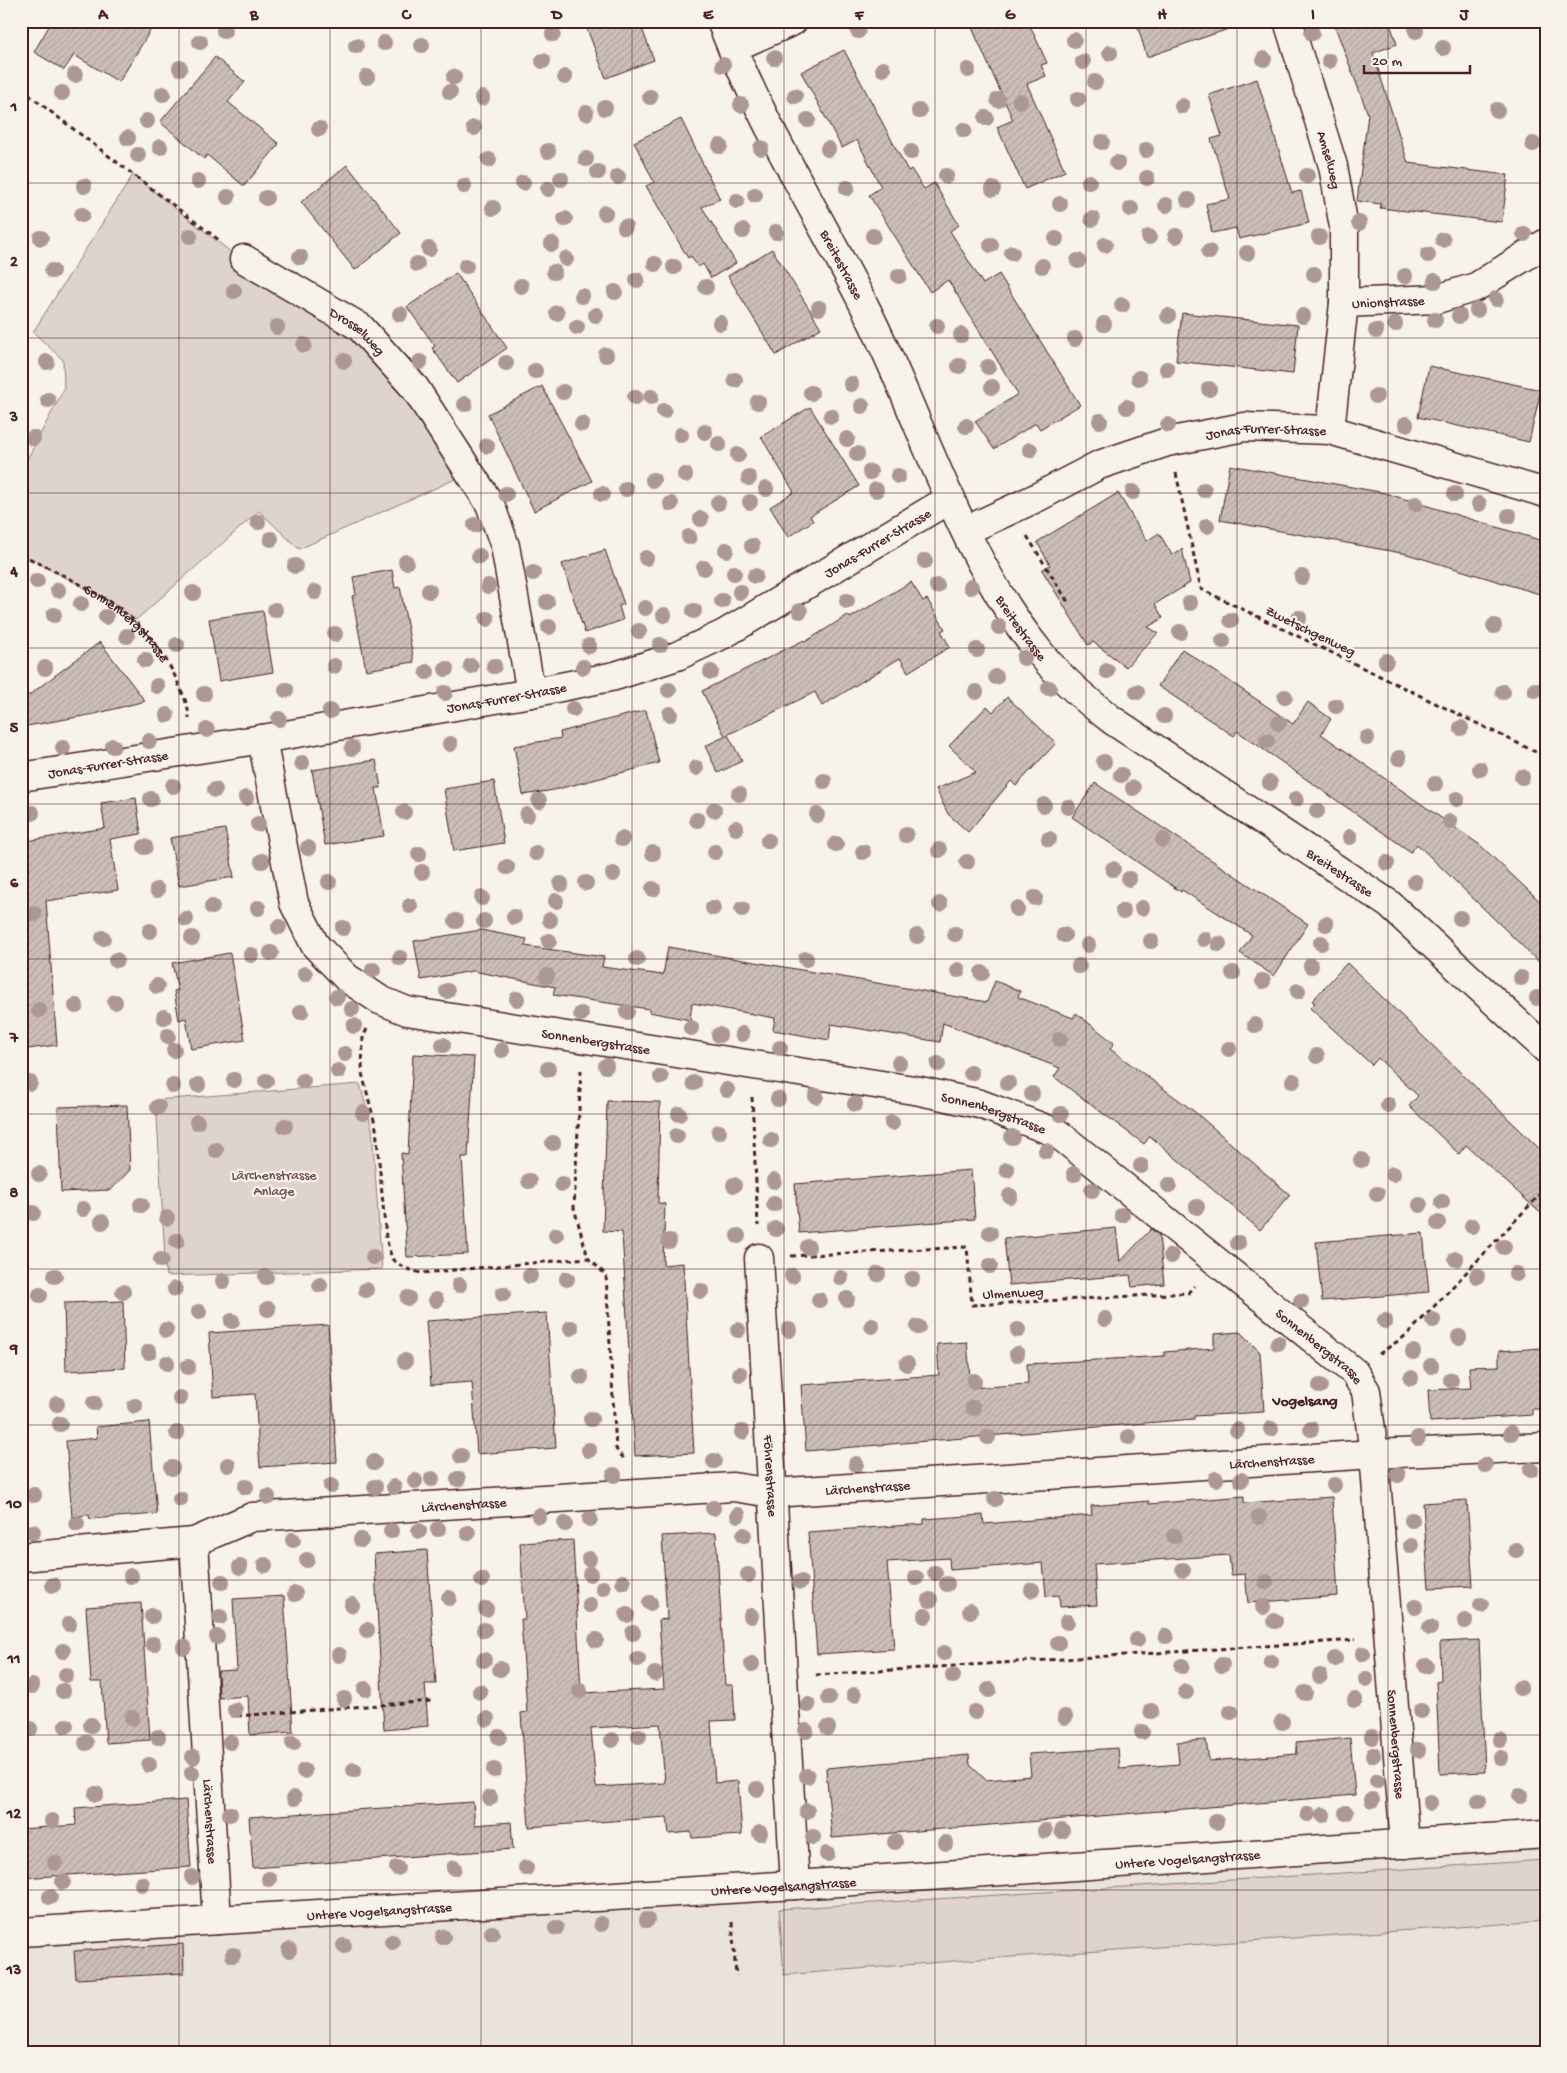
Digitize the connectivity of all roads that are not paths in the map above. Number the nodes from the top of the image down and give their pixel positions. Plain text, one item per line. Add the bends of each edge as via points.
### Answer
1 (721, 21) edge
2 (793, 21) edge
3 (1288, 21) edge
4 (732, 48) junction
5 (1546, 243) edge
6 (244, 259) road end
7 (1344, 303) junction
8 (1330, 430) junction
9 (1546, 493) edge
10 (951, 498) junction
11 (966, 530) junction
12 (531, 693) junction
13 (262, 739) junction
14 (21, 777) edge
15 (1546, 1049) edge
16 (759, 1258) road end
17 (1546, 1447) edge
18 (1374, 1454) junction
19 (772, 1494) junction
20 (194, 1542) junction
21 (21, 1557) edge
22 (1546, 1834) edge
23 (1405, 1844) junction
24 (795, 1885) junction
25 (217, 1920) junction
26 (21, 1932) edge

1 - 4 street, Breitestrasse
2 - 4 street
3 - 7 street, Amselweg via 1334,166 1344,227
4 - 10 street, Breitestrasse via 762,114 866,309
5 - 7 street, Unionstrasse via 1476,287 1437,299
6 - 12 street, Drosselweg via 360,326 415,388 490,504 505,546
7 - 8 street, Unionstrasse
8 - 9 street, Jonas-Furrer-Strasse
8 - 11 street, Jonas-Furrer-Strasse via 1244,427 1167,442 1099,465
10 - 11 street, Breitestrasse
10 - 12 street, Jonas-Furrer-Strasse via 716,638 677,656 615,676
11 - 15 street, Breitestrasse via 1024,633 1061,677 1090,703 1389,904
12 - 13 street, Jonas-Furrer-Strasse
13 - 14 street, Jonas-Furrer-Strasse
13 - 18 street, Sonnenbergstrasse via 294,903 315,945 347,978 380,1000 407,1011 929,1093 980,1104 1057,1133 1354,1372 1366,1391
16 - 19 street, Föhrenstrasse
17 - 18 street, Lärchenstrasse
18 - 19 street, Lärchenstrasse
18 - 23 street, Sonnenbergstrasse
19 - 20 street, Lärchenstrasse via 733,1487 252,1517
19 - 24 street, Föhrenstrasse
20 - 21 street, Lärchenstrasse
20 - 25 street, Lärchenstrasse
22 - 23 street, Untere Vogelsangstrasse
23 - 24 street, Untere Vogelsangstrasse
24 - 25 street, Untere Vogelsangstrasse
25 - 26 street, Untere Vogelsangstrasse

